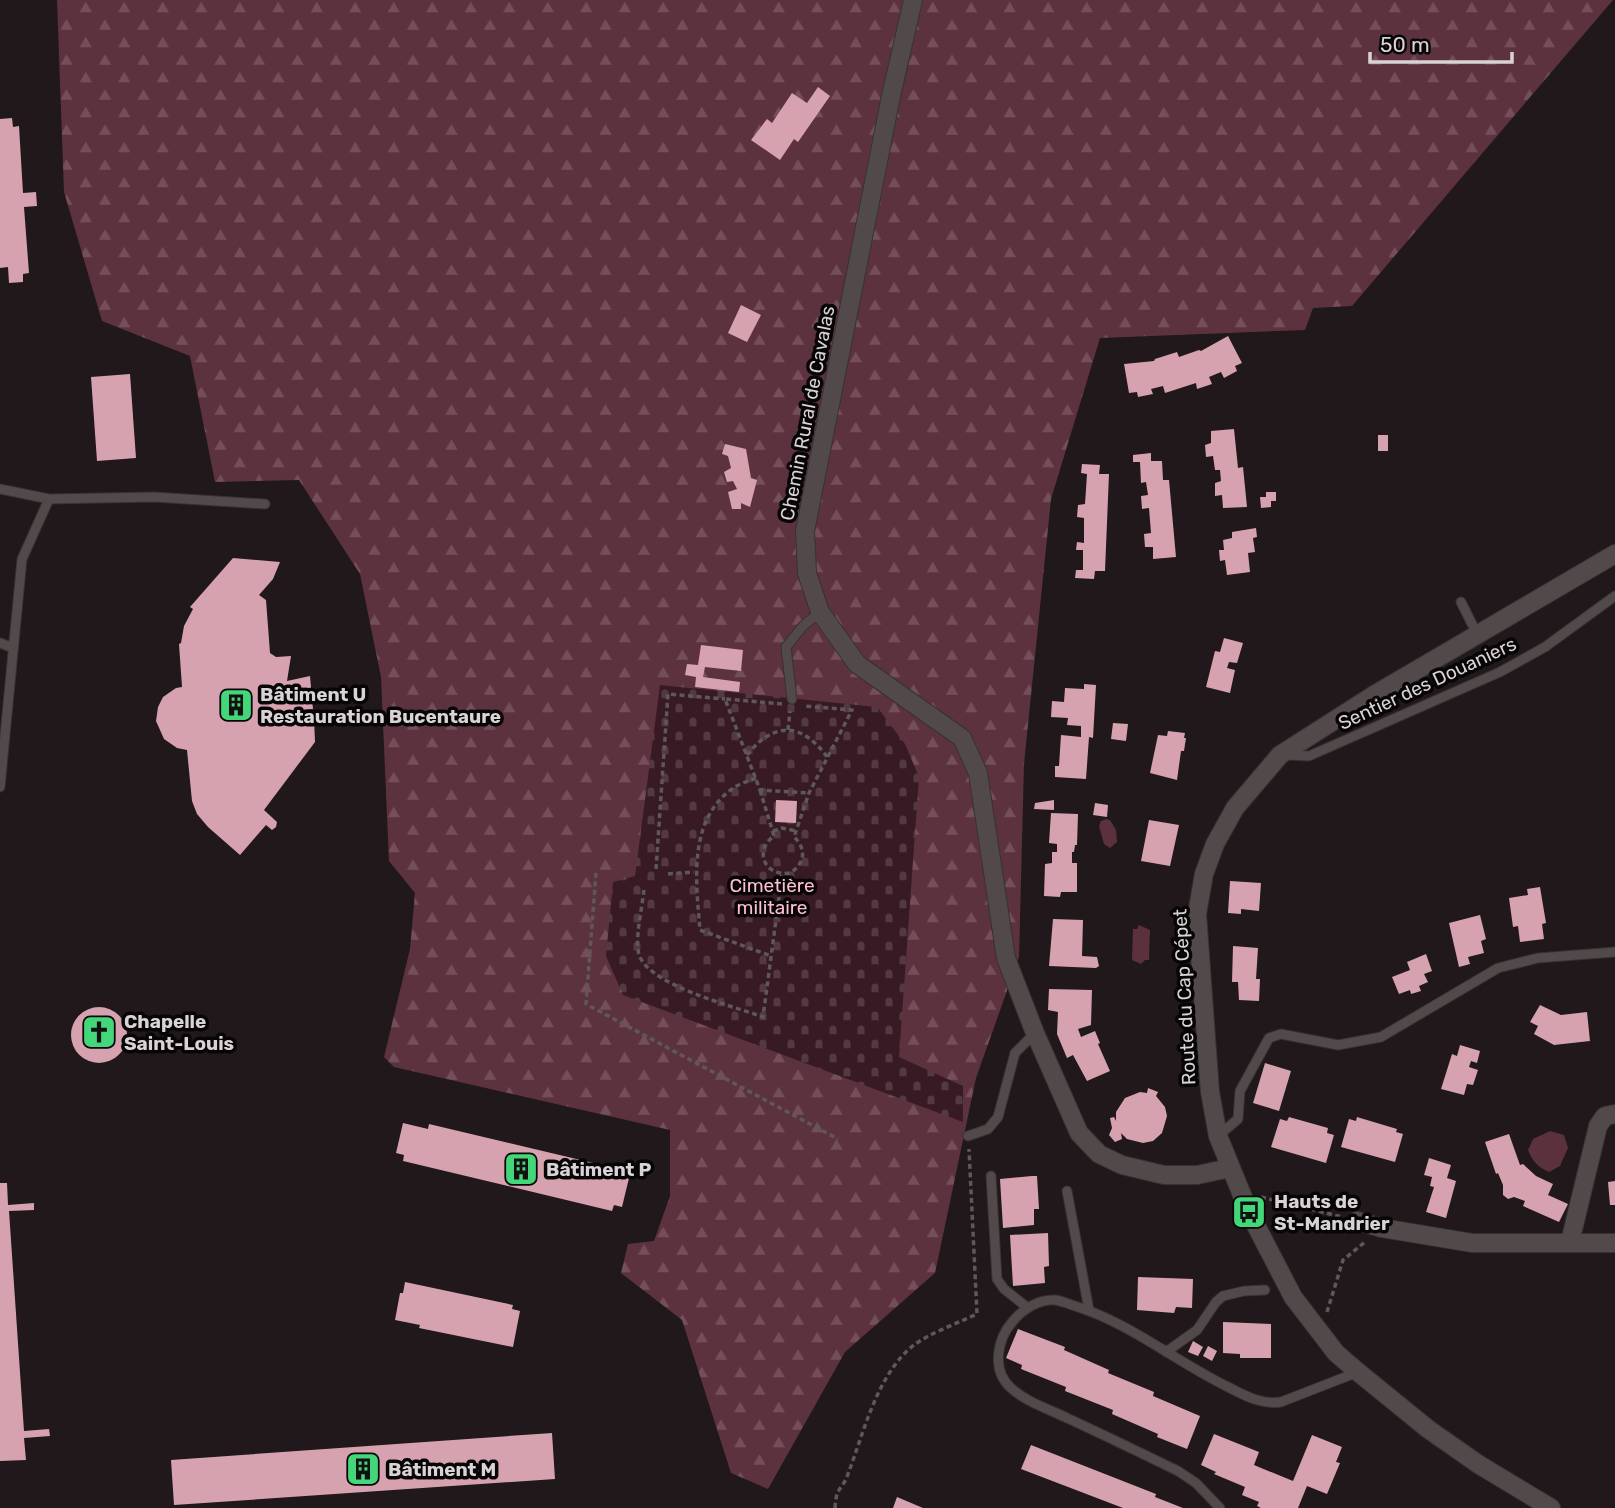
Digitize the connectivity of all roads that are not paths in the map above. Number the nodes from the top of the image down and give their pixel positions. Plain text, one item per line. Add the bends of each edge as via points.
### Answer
1 (913, 0) edge
2 (0, 489) edge
3 (49, 499) junction
4 (265, 504) dead end
5 (1615, 554) edge
6 (1615, 596) edge
7 (1461, 602) dead end
8 (820, 612) junction
9 (1477, 634) junction
10 (0, 643) edge
11 (13, 648) junction
12 (792, 702) road end
13 (1280, 755) junction
14 (0, 786) edge
15 (1615, 952) edge
16 (1035, 1033) junction
17 (1615, 1114) edge
18 (968, 1136) road end
19 (1218, 1136) junction
20 (1230, 1168) junction
21 (991, 1176) dead end
22 (1067, 1191) dead end
23 (1357, 1221) road end
24 (1570, 1242) junction
25 (1615, 1243) edge
26 (1265, 1290) dead end
27 (1028, 1308) junction
28 (1088, 1310) junction
29 (1166, 1352) junction
30 (1358, 1373) junction
31 (1220, 1508) edge
32 (1551, 1508) edge

1 - 8 street, Chemin Rural de Cavalas via 805,531 807,573
2 - 3 lane
3 - 4 lane
3 - 11 lane via 22,559
5 - 9 street, Route du Cap Cépet
6 - 13 lane, Sentier des Douaniers via 1545,647 1500,672 1309,756
7 - 9 lane
8 - 12 lane via 786,647
8 - 16 street, Chemin Rural de Cavalas via 857,664 962,738 978,773 1006,958
9 - 13 street, Route du Cap Cépet
10 - 11 lane
11 - 14 lane
13 - 19 street, Route du Cap Cépet via 1235,807 1214,844 1197,914 1210,1092
15 - 19 lane via 1538,958 1498,968 1381,1037 1338,1045 1281,1034 1269,1038 1240,1091 1238,1119
16 - 18 lane via 1015,1053 998,1117 988,1129
16 - 20 street, Chemin Rural de Cavalas via 1079,1133 1099,1154 1164,1175
17 - 24 street via 1605,1116 1598,1126
19 - 20 street, Route du Cap Cépet
20 - 30 street, Route du Cap Cépet via 1293,1297 1336,1353
21 - 27 lane via 997,1279
22 - 28 lane
23 - 24 street via 1472,1243
24 - 25 street
26 - 29 lane via 1223,1296 1196,1331
27 - 28 lane via 1056,1300
27 - 31 lane via 1009,1325 998,1353 998,1365 1010,1388 1178,1471
28 - 29 lane
29 - 30 lane via 1241,1394 1269,1404
30 - 32 street, Route du Cap Cépet via 1468,1457

